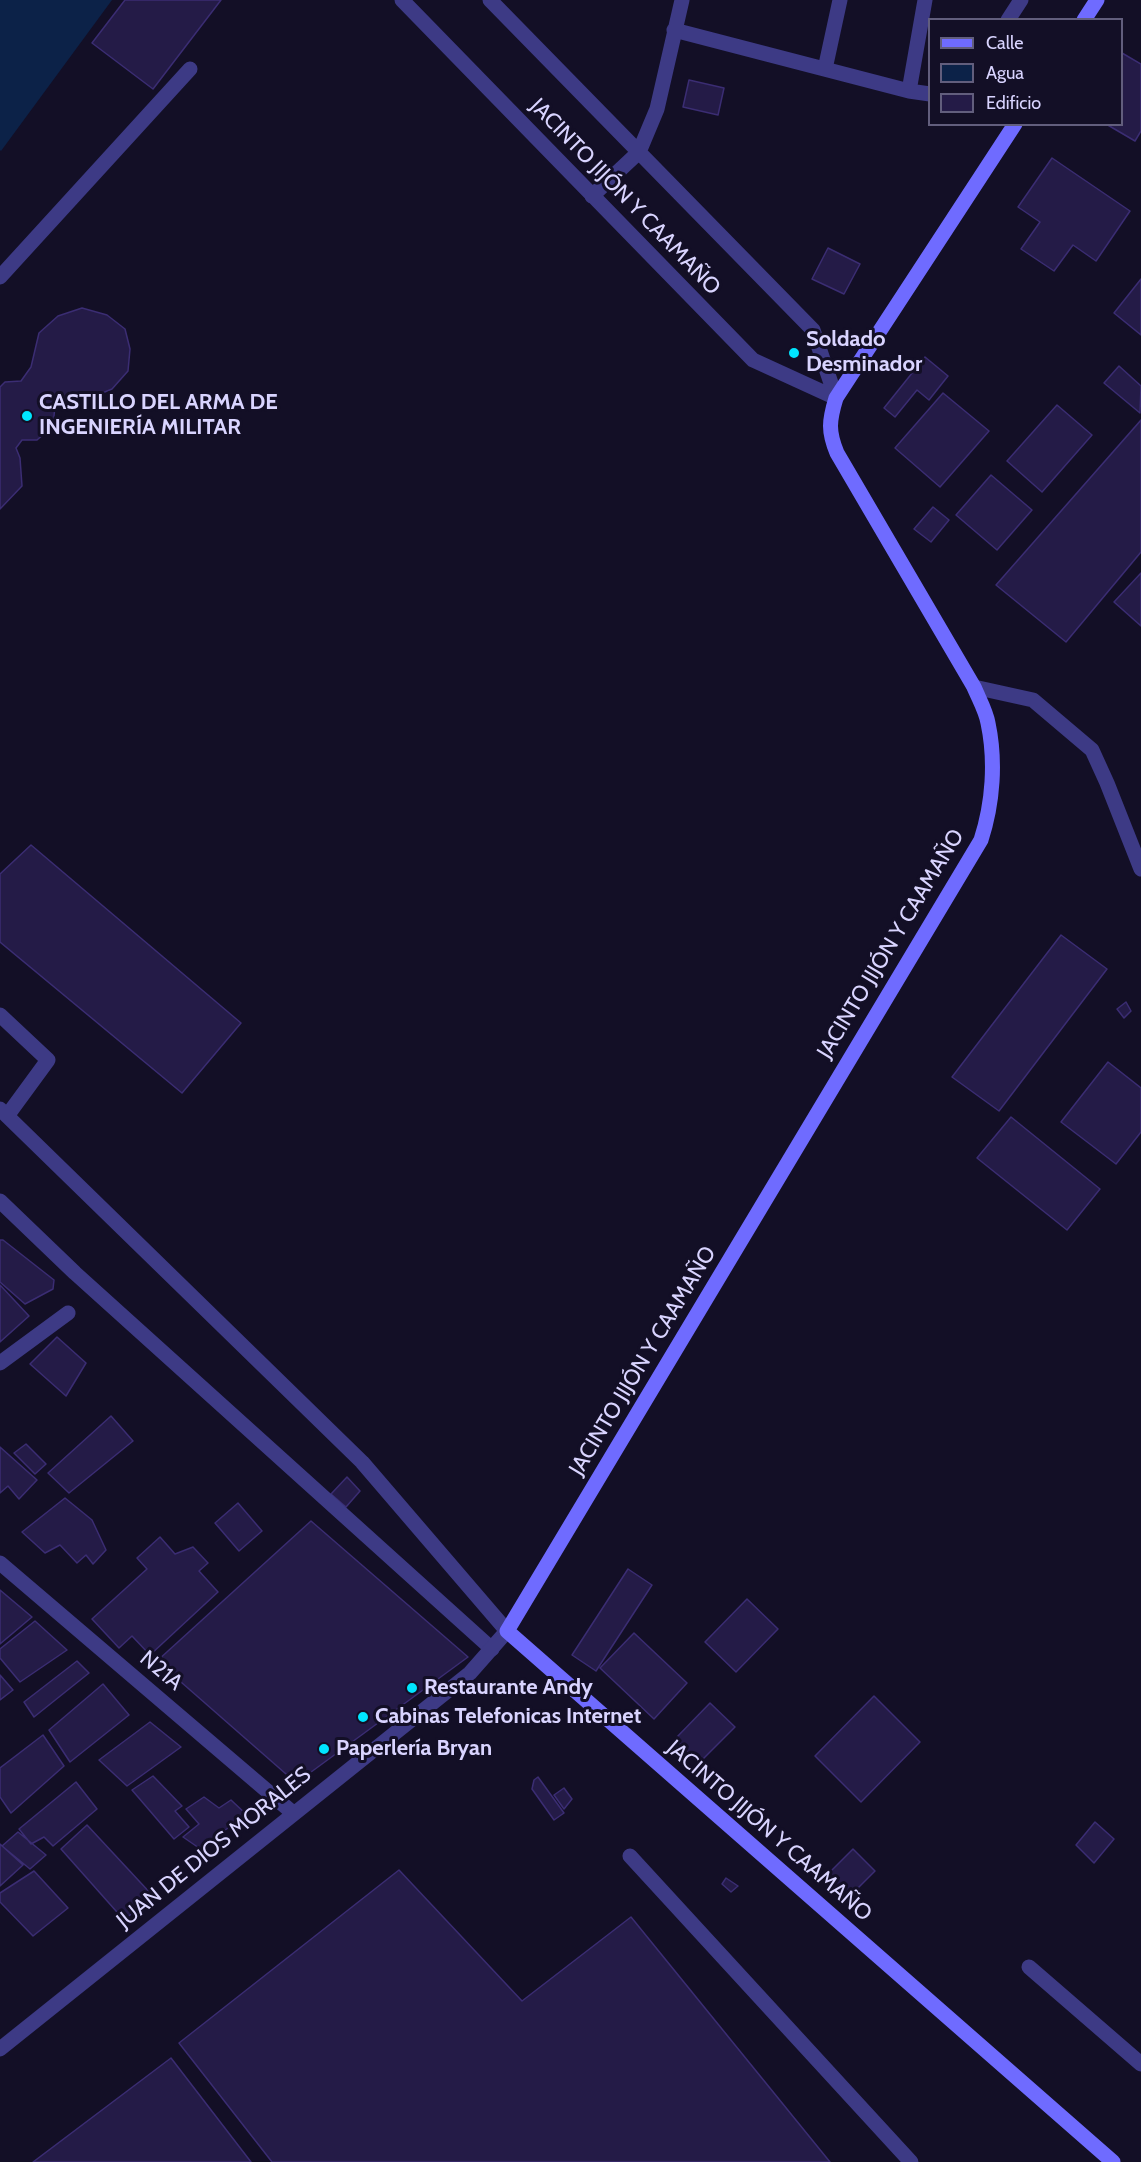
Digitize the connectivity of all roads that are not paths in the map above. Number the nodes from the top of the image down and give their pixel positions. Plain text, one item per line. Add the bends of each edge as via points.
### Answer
1 (402, 0) edge
2 (489, 0) edge
3 (682, 0) edge
4 (840, 0) edge
5 (925, 0) edge
6 (1021, 0) edge
7 (1097, 0) edge
8 (1009, 18) edge
9 (1085, 18) edge
10 (674, 30) junction
11 (189, 69) dead end
12 (825, 69) junction
13 (909, 91) junction
14 (928, 94) edge
15 (1014, 126) edge
16 (639, 152) junction
17 (592, 196) junction
18 (0, 277) edge
19 (836, 398) junction
20 (974, 687) junction
21 (1141, 869) edge
22 (0, 1015) edge
23 (3, 1113) edge
24 (0, 1201) edge
25 (68, 1313) dead end
26 (0, 1363) edge
27 (0, 1563) edge
28 (507, 1631) junction
29 (492, 1649) junction
30 (293, 1813) junction
31 (630, 1856) dead end
32 (1029, 1967) dead end
33 (0, 2049) edge
34 (1141, 2064) edge
35 (911, 2162) edge
36 (1113, 2162) edge

1 - 17 street, JACINTO JIJÓN Y CAAMAÑO
2 - 16 street, JACINTO JIJÓN Y CAAMAÑO
3 - 10 street
4 - 12 street
5 - 13 street
6 - 8 street
7 - 9 street
10 - 12 street
10 - 16 street via 657,109
11 - 18 street
12 - 13 street
13 - 14 street
15 - 19 street
16 - 17 street
16 - 19 street, JACINTO JIJÓN Y CAAMAÑO via 813,330
17 - 19 street, JACINTO JIJÓN Y CAAMAÑO via 753,360
19 - 20 street, JACINTO JIJÓN Y CAAMAÑO via 829,435 837,453
20 - 21 street via 1033,700 1092,750
20 - 28 street, JACINTO JIJÓN Y CAAMAÑO via 988,722 992,762 988,816 981,840
22 - 23 street via 48,1060
23 - 28 street via 363,1462
24 - 29 street
25 - 26 street
27 - 30 street, N21A
28 - 29 street, JUAN DE DIOS MORALES
28 - 36 street, JACINTO JIJÓN Y CAAMAÑO
29 - 30 street, JUAN DE DIOS MORALES via 470,1673
30 - 33 street, JUAN DE DIOS MORALES
31 - 35 street
32 - 34 street

